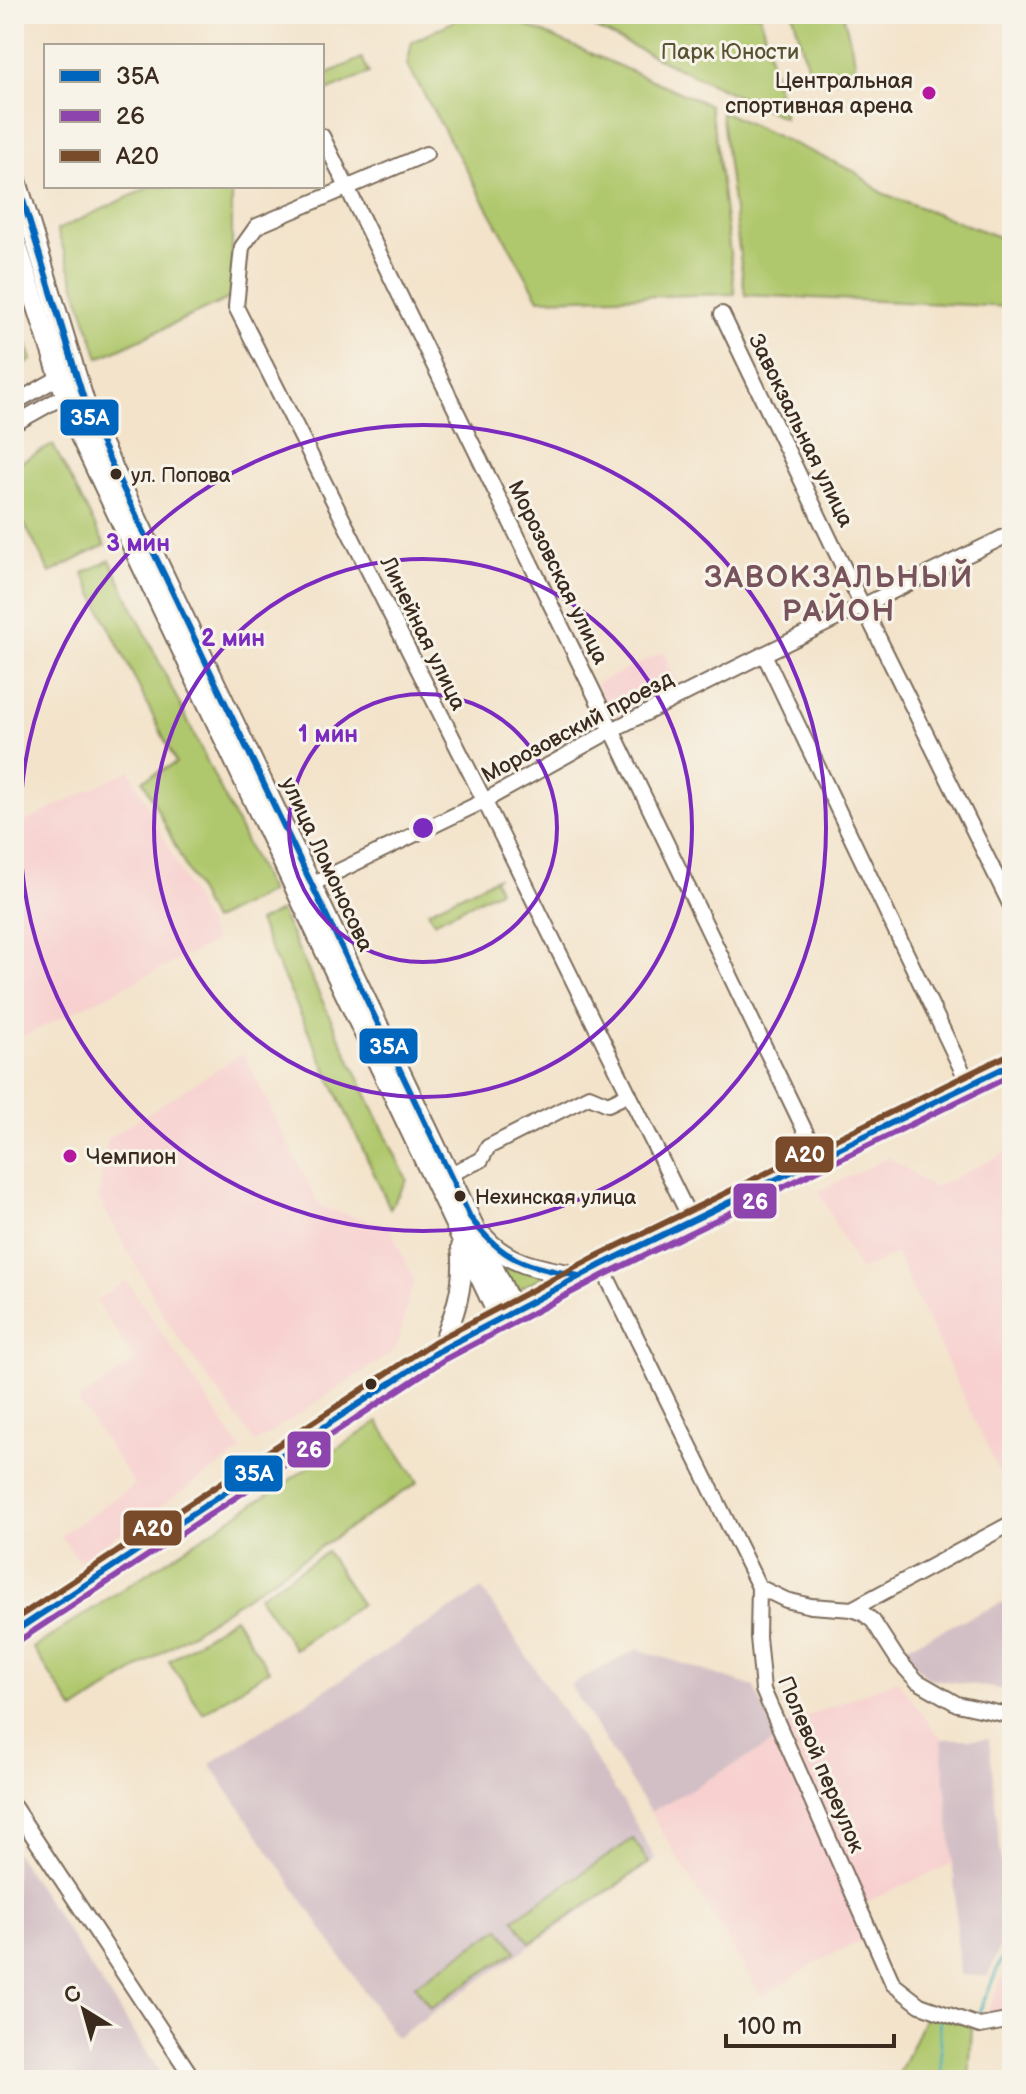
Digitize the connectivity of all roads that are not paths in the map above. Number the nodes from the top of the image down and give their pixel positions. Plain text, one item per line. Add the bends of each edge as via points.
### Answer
1 (324, 140) edge
2 (426, 154) dead end
3 (14, 171) edge
4 (346, 187) junction
5 (14, 235) edge
6 (722, 314) dead end
7 (70, 382) junction
8 (14, 403) edge
9 (14, 424) edge
10 (1012, 533) edge
11 (160, 588) junction
12 (863, 606) junction
13 (764, 654) junction
14 (612, 730) junction
15 (484, 801) junction
16 (312, 884) junction
17 (1012, 908) edge
18 (383, 1055) junction
19 (1012, 1064) edge
20 (969, 1085) junction
21 (629, 1094) junction
22 (818, 1158) junction
23 (450, 1174) junction
24 (691, 1220) junction
25 (463, 1223) junction
26 (601, 1265) junction
27 (579, 1276) junction
28 (507, 1314) junction
29 (439, 1351) junction
30 (1012, 1523) edge
31 (759, 1587) junction
32 (852, 1609) junction
33 (14, 1632) edge
34 (1012, 1716) edge
35 (14, 1807) edge
36 (1012, 2020) edge
37 (194, 2080) edge

1 - 4 street, Морозовская улица
2 - 4 street, Линейная улица
3 - 7 main road, улица Ломоносова
4 - 14 street, Морозовская улица
4 - 15 street, Линейная улица via 257,226 242,247 236,307
5 - 7 main road, улица Ломоносова
6 - 12 street, Завокзальная улица
7 - 8 street
7 - 9 street
7 - 11 main road, улица Ломоносова via 75,426
10 - 12 street, Морозовский проезд
11 - 16 main road, улица Ломоносова
11 - 18 main road, улица Ломоносова
12 - 13 street, Морозовский проезд
12 - 17 street, Завокзальная улица
13 - 14 street, Морозовский проезд
13 - 20 street
14 - 15 street, Морозовский проезд
14 - 22 street, Морозовская улица
15 - 16 street, Морозовский проезд
15 - 21 street, Линейная улица
16 - 18 main road, улица Ломоносова
18 - 23 main road, улица Ломоносова
18 - 25 main road, улица Ломоносова
19 - 20 main road
20 - 22 main road
21 - 23 street via 608,1104 589,1096 488,1147 481,1160
21 - 24 street, Линейная улица
22 - 24 main road
23 - 25 main road, улица Ломоносова
24 - 26 main road
25 - 27 main road, улица Ломоносова via 507,1257 536,1269
25 - 28 main road, улица Ломоносова
25 - 29 main road, улица Ломоносова via 462,1278
26 - 27 main road
26 - 31 street, Полевой переулок
27 - 28 main road
28 - 29 main road
29 - 33 main road
30 - 32 street
31 - 32 street via 799,1604
31 - 36 street, Полевой переулок via 763,1690 893,1984 920,2005 980,2026
32 - 34 street via 873,1621 917,1681 957,1704
35 - 37 street

